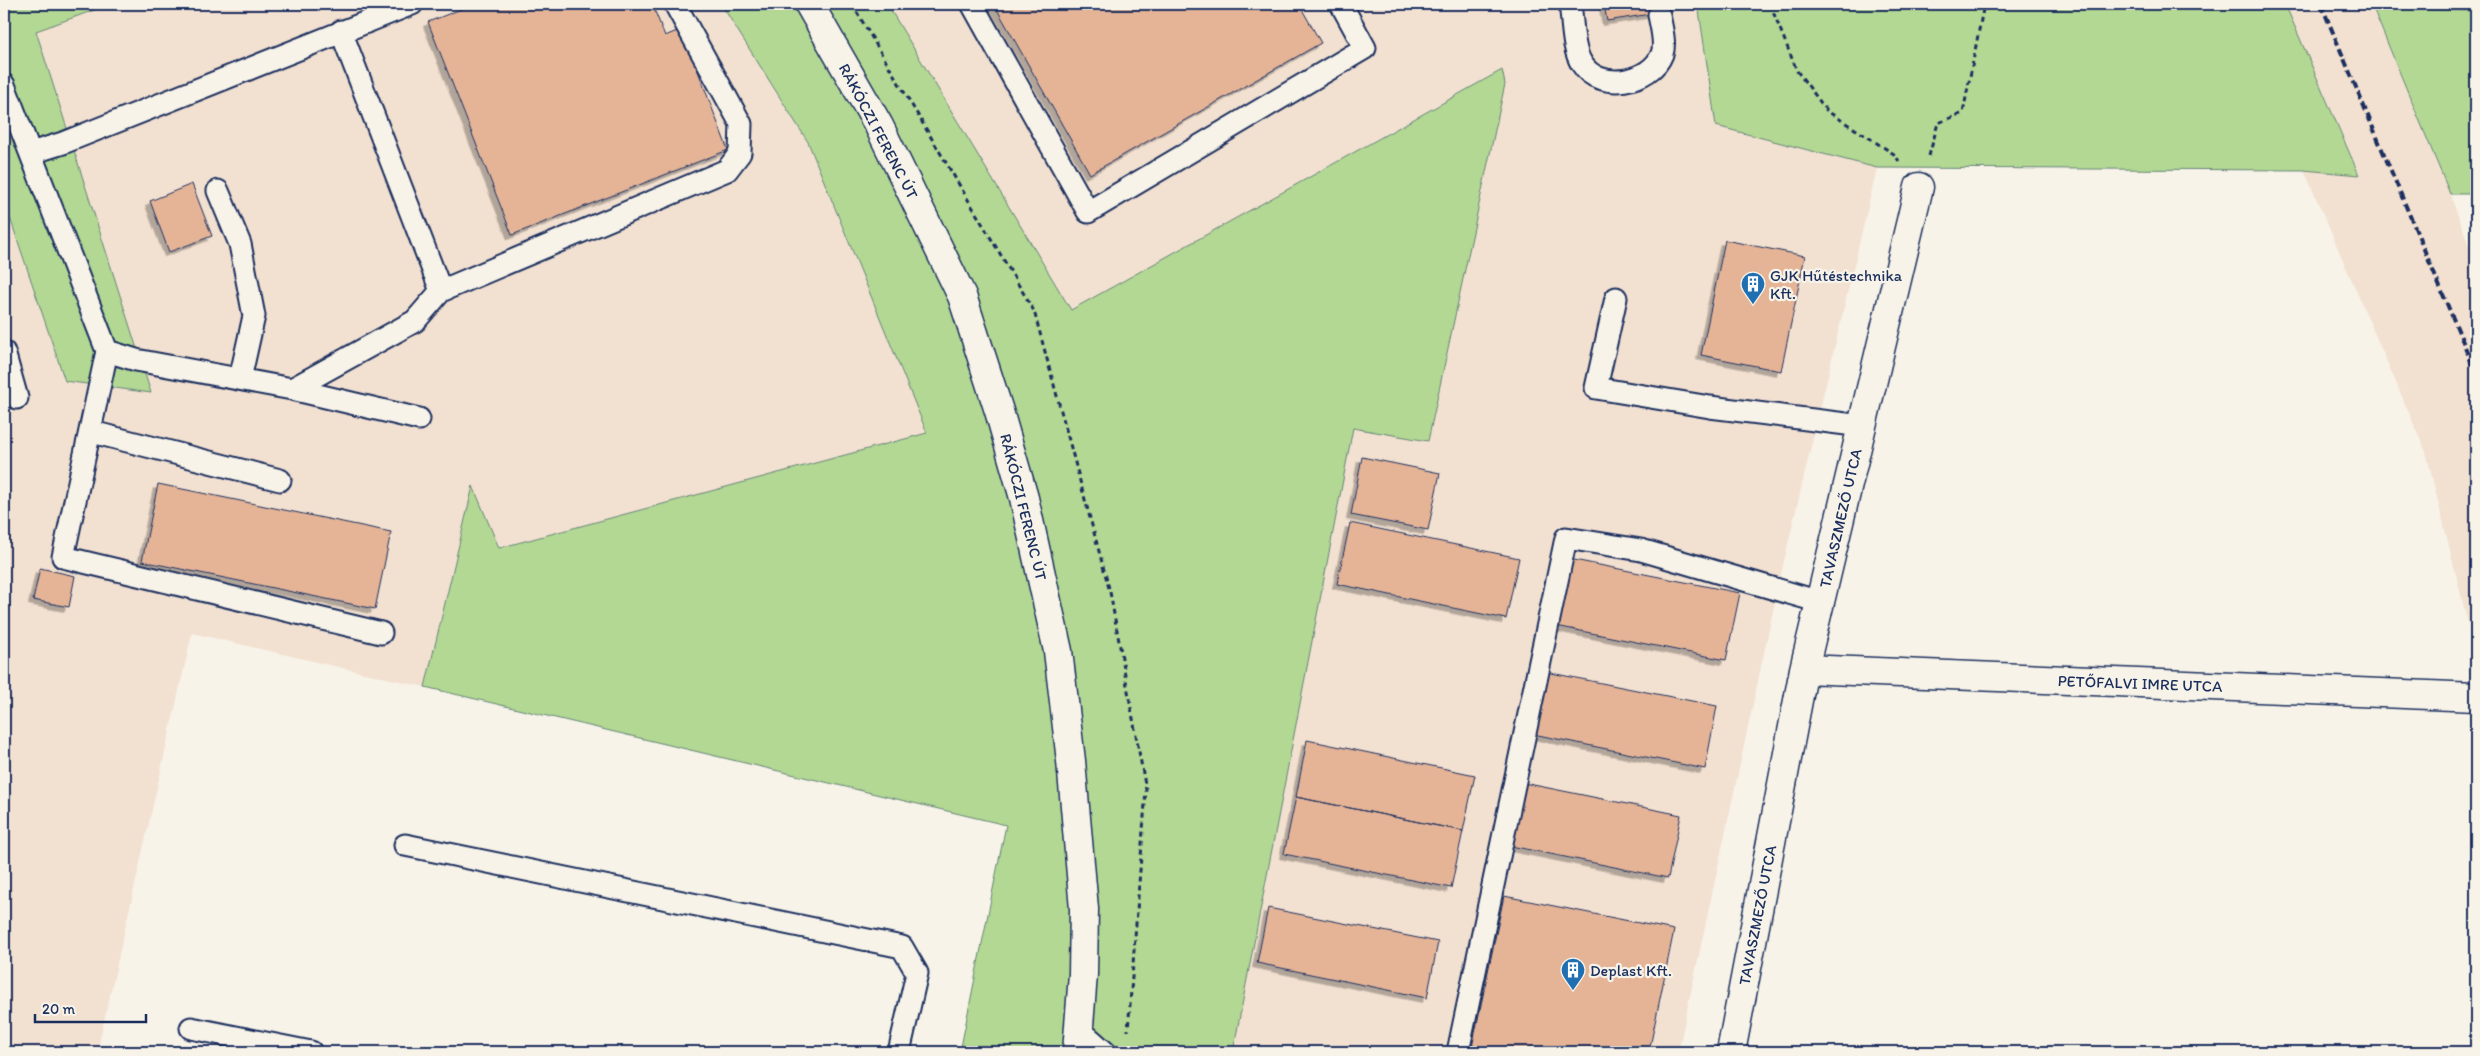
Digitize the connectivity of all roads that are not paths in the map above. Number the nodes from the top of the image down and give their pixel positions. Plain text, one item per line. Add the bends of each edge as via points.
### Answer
1 (412, 4) edge
2 (675, 4) edge
3 (809, 4) edge
4 (972, 4) edge
5 (1341, 4) edge
6 (1570, 4) edge
7 (1659, 15) dead end
8 (340, 31) junction
9 (4, 85) edge
10 (30, 153) junction
11 (1919, 187) road end
12 (218, 191) dead end
13 (441, 291) junction
14 (1616, 298) dead end
15 (107, 351) junction
16 (4, 352) edge
17 (240, 380) junction
18 (292, 389) junction
19 (17, 398) dead end
20 (419, 419) dead end
21 (1862, 426) junction
22 (92, 432) junction
23 (280, 480) dead end
24 (1820, 602) junction
25 (381, 633) dead end
26 (1804, 669) junction
27 (2476, 697) edge
28 (405, 845) dead end
29 (191, 1028) dead end
30 (1078, 1041) edge
31 (311, 1052) edge
32 (899, 1052) edge
33 (1104, 1052) edge
34 (1458, 1052) edge
35 (1731, 1052) edge

1 - 8 lane
2 - 13 lane via 741,124 740,153 727,170
3 - 30 street, RÁKÓCZI FERENC ÚT via 879,126 962,296 1000,411 1024,498 1058,651 1071,761 1084,909
4 - 5 lane via 1088,212 1365,48
6 - 7 lane via 1578,57 1590,74 1601,79 1626,80 1651,70 1663,51
8 - 10 lane via 63,143
8 - 13 lane
9 - 10 lane
10 - 15 lane
11 - 21 street, TAVASZMEZŐ UTCA
12 - 17 lane via 240,244 254,316
13 - 18 lane via 415,321
14 - 21 lane via 1596,388 1710,407
15 - 17 lane via 136,360
15 - 22 lane
16 - 19 lane
17 - 18 lane
18 - 20 lane
21 - 24 street, TAVASZMEZŐ UTCA
22 - 23 lane
22 - 25 lane via 63,557
24 - 26 street, TAVASZMEZŐ UTCA
24 - 34 lane via 1641,550 1566,538
26 - 27 street, PETŐFALVI IMRE UTCA
26 - 35 street, TAVASZMEZŐ UTCA
28 - 32 lane via 902,946 917,973
29 - 31 lane
30 - 33 lane

